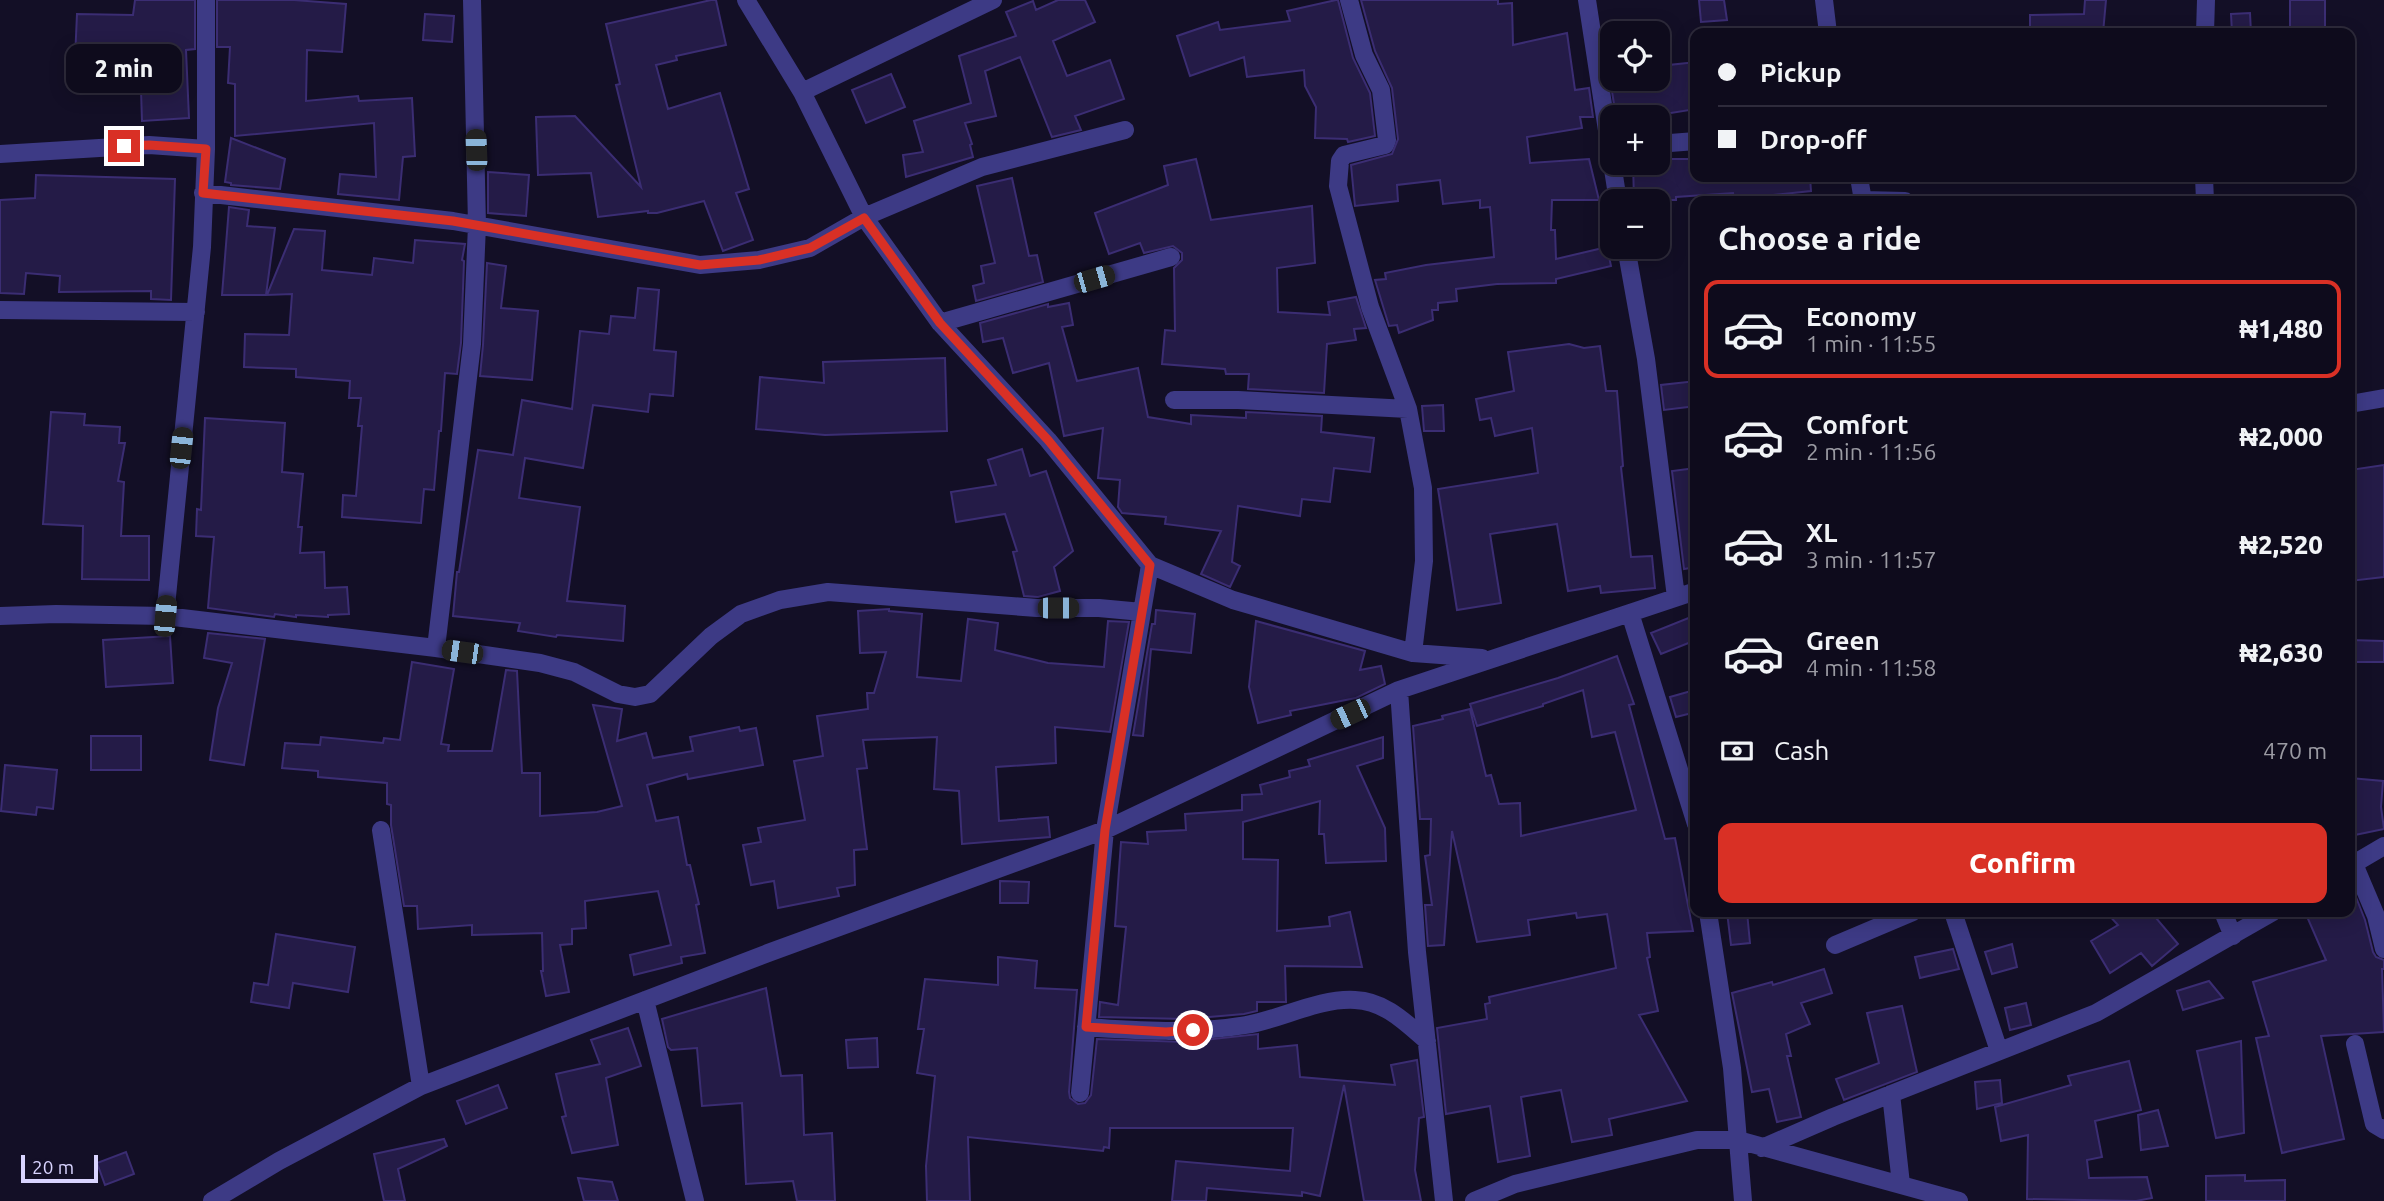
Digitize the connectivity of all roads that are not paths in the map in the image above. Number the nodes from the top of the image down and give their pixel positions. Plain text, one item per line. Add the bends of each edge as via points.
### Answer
1 (206, 0) edge
2 (472, 0) edge
3 (746, 0) edge
4 (993, 0) edge
5 (1349, 0) edge
6 (1587, 0) edge
7 (1824, 0) edge
8 (2206, 0) edge
9 (1827, 28) edge
10 (2206, 28) edge
11 (802, 92) junction
12 (1603, 105) edge
13 (1125, 130) dead end
14 (1690, 141) edge
15 (1670, 143) edge
16 (206, 149) junction
17 (0, 155) edge
18 (203, 193) junction
19 (864, 218) junction
20 (477, 225) junction
21 (1171, 257) dead end
22 (1628, 259) edge
23 (0, 310) edge
24 (196, 312) junction
25 (940, 323) junction
26 (2384, 398) edge
27 (1174, 400) dead end
28 (2355, 403) edge
29 (1408, 409) junction
30 (1150, 565) junction
31 (1690, 592) edge
32 (1676, 597) junction
33 (1142, 612) junction
34 (1630, 613) junction
35 (0, 616) edge
36 (165, 616) junction
37 (436, 648) junction
38 (1413, 653) junction
39 (1493, 659) junction
40 (1399, 690) junction
41 (1690, 805) edge
42 (381, 830) dead end
43 (1105, 830) junction
44 (2384, 846) edge
45 (2355, 863) edge
46 (2355, 871) edge
47 (1709, 917) edge
48 (1901, 917) edge
49 (1955, 917) edge
50 (2224, 917) edge
51 (2265, 917) edge
52 (2233, 936) junction
53 (1835, 945) dead end
54 (2384, 949) edge
55 (645, 1000) junction
56 (1086, 1027) junction
57 (1427, 1041) junction
58 (2356, 1044) dead end
59 (1999, 1051) junction
60 (421, 1086) junction
61 (1080, 1093) dead end
62 (1891, 1094) junction
63 (2384, 1130) edge
64 (1738, 1140) junction
65 (1762, 1148) junction
66 (1900, 1184) junction
67 (1518, 1193) edge
68 (220, 1198) edge
69 (695, 1201) edge
70 (1444, 1201) edge
71 (1474, 1201) edge
72 (1743, 1201) edge
73 (1959, 1201) edge

1 - 16 street
2 - 20 street
3 - 11 street
4 - 11 street
5 - 29 street via 1364,55 1381,90 1387,139 1385,145 1345,155 1340,161 1338,186 1370,307
6 - 12 street
7 - 9 street
8 - 10 street
11 - 19 street
13 - 19 street via 982,167
14 - 15 street
16 - 17 street via 149,145
16 - 18 street
18 - 20 street
18 - 24 street
19 - 20 street via 810,248 759,260 700,265
19 - 25 street
20 - 37 street via 472,344
21 - 25 street
22 - 32 street via 1646,359
23 - 24 street
24 - 36 street
25 - 30 street via 1048,440
26 - 28 street
27 - 29 street
29 - 38 street via 1423,500 1424,561
30 - 33 street
30 - 38 street via 1233,600
31 - 32 street
32 - 34 street
33 - 37 street via 828,592 780,600 741,614 710,636 650,694 635,697 540,663
33 - 43 street
34 - 39 street
34 - 41 street
35 - 36 street
36 - 37 street
38 - 39 street
39 - 40 street
40 - 43 street
40 - 57 street
42 - 60 street
43 - 55 street
43 - 56 street
44 - 45 street
46 - 54 street via 2376,916
47 - 64 street
48 - 53 street
49 - 59 street
50 - 52 street
51 - 52 street
52 - 59 street via 2096,1013
55 - 60 street
55 - 69 street
56 - 57 street via 1166,1032 1245,1025 1329,1002 1355,1000 1389,1009
56 - 61 street
57 - 70 street
58 - 63 street via 2374,1124
59 - 62 street
60 - 68 street via 279,1161
62 - 65 street
62 - 66 street
64 - 65 street
64 - 67 street via 1697,1140
64 - 72 street
65 - 66 street
66 - 73 street
67 - 71 street

